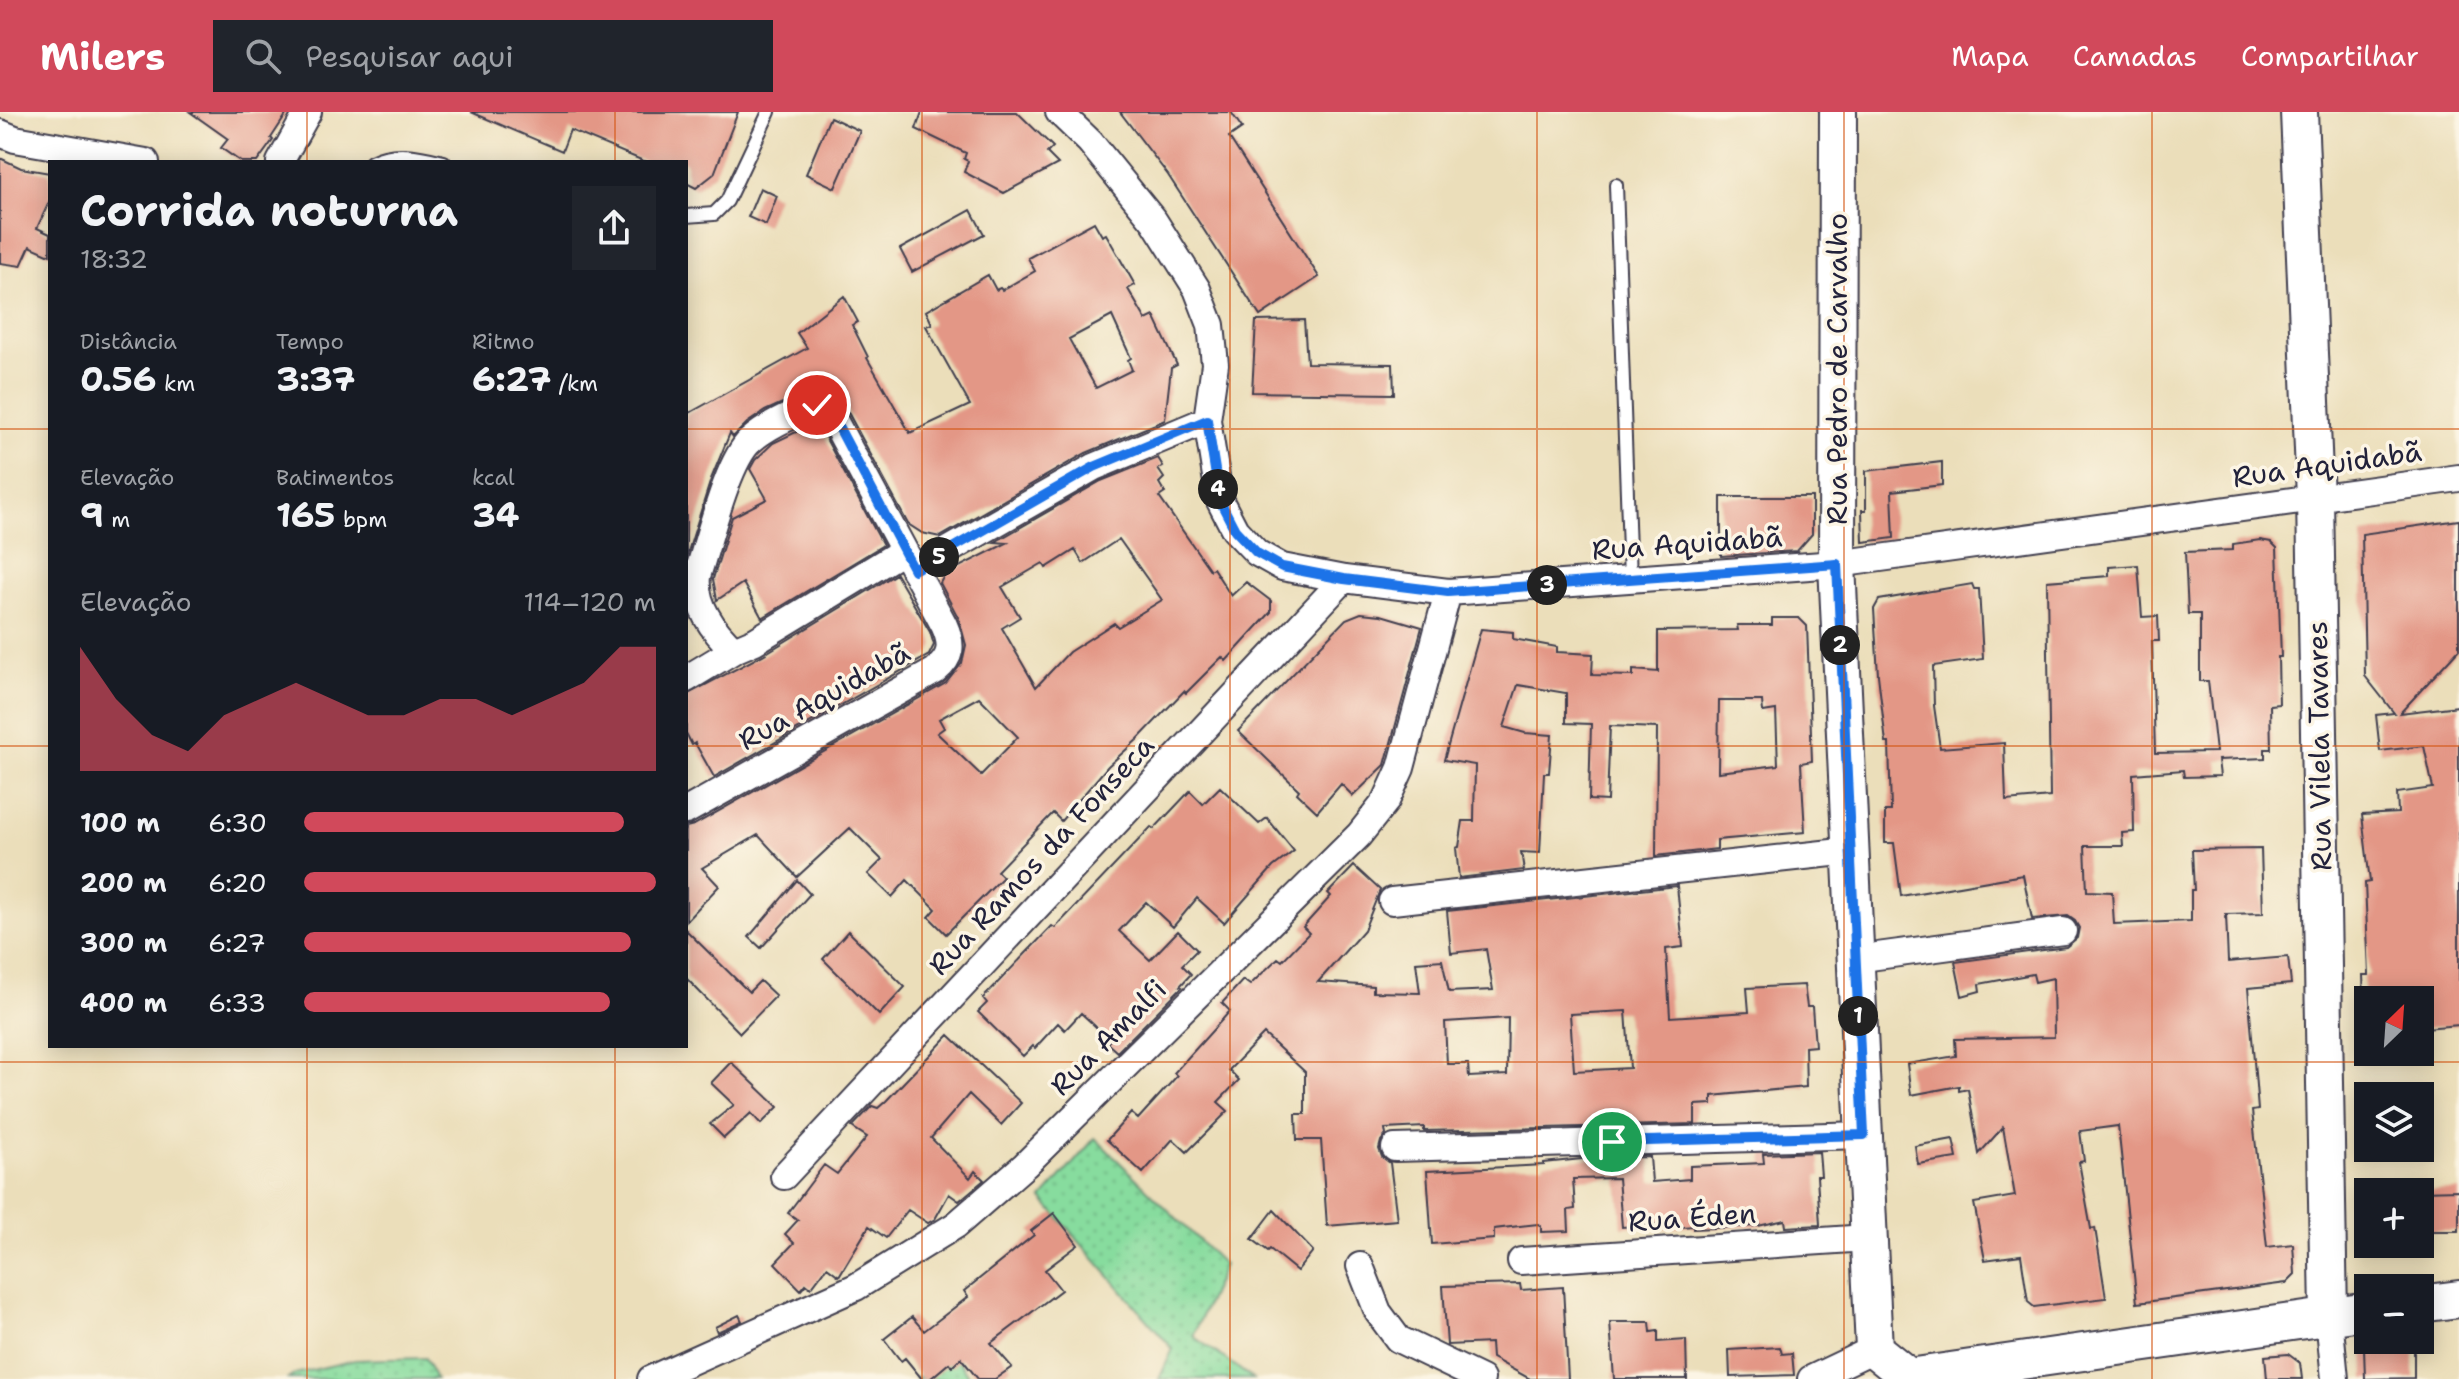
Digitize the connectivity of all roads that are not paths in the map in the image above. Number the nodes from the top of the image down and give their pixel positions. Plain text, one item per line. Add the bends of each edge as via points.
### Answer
1 (308, 112) edge
2 (769, 112) edge
3 (1838, 112) edge
4 (2299, 112) edge
5 (1069, 115) edge
6 (0, 133) edge
7 (135, 160) edge
8 (281, 160) edge
9 (375, 160) edge
10 (432, 160) edge
11 (1616, 185) dead end
12 (688, 216) edge
13 (1207, 420) junction
14 (2459, 478) edge
15 (2315, 498) junction
16 (908, 561) junction
17 (1837, 564) junction
18 (1344, 579) junction
19 (1630, 579) junction
20 (1448, 592) junction
21 (734, 650) junction
22 (688, 678) edge
23 (688, 810) edge
24 (1850, 851) junction
25 (1392, 901) dead end
26 (2063, 931) dead end
27 (1855, 959) junction
28 (1864, 1135) junction
29 (1395, 1148) dead end
30 (784, 1176) dead end
31 (1867, 1238) junction
32 (1521, 1261) dead end
33 (1360, 1266) dead end
34 (2459, 1299) edge
35 (2434, 1302) edge
36 (2354, 1313) edge
37 (2329, 1317) junction
38 (1887, 1368) edge
39 (651, 1379) edge
40 (1481, 1379) edge
41 (1811, 1379) edge
42 (2335, 1379) edge

1 - 8 street
2 - 12 lane via 727,201 714,214
3 - 17 street, Rua Pedro de Carvalho
4 - 15 street, Rua Vilela Tavares
5 - 13 street, Rua Aquidabã via 1154,221 1197,289 1211,325 1215,364
6 - 7 street
9 - 10 lane via 402,155
11 - 19 lane
13 - 16 street via 1094,467
13 - 18 street, Rua Aquidabã via 1220,501 1235,530 1257,553 1282,567
14 - 15 street, Rua Aquidabã
15 - 17 street, Rua Aquidabã
15 - 37 street, Rua Vilela Tavares
16 - 21 street
16 - 21 street, Rua Aquidabã via 824,407 817,405 770,428 740,453 697,576 700,606
16 - 23 street, Rua Aquidabã via 950,637 943,664
17 - 19 street, Rua Aquidabã
17 - 24 street, Rua Pedro de Carvalho
18 - 20 street, Rua Aquidabã
18 - 30 street, Rua Ramos da Fonseca
19 - 20 street, Rua Aquidabã
20 - 39 street, Rua Amalfi via 1401,768 1386,801 1359,835 1025,1165 956,1225 856,1287
21 - 22 street
24 - 25 street
24 - 27 street, Rua Pedro de Carvalho
26 - 27 street
27 - 28 street, Rua Pedro de Carvalho
28 - 29 street
28 - 31 street, Rua Pedro de Carvalho
31 - 32 street, Rua Éden
31 - 38 street, Rua Pedro de Carvalho
33 - 40 street via 1378,1312 1398,1339
34 - 35 street
36 - 37 street
37 - 38 street
37 - 42 street, Rua Vilela Tavares
38 - 41 street

